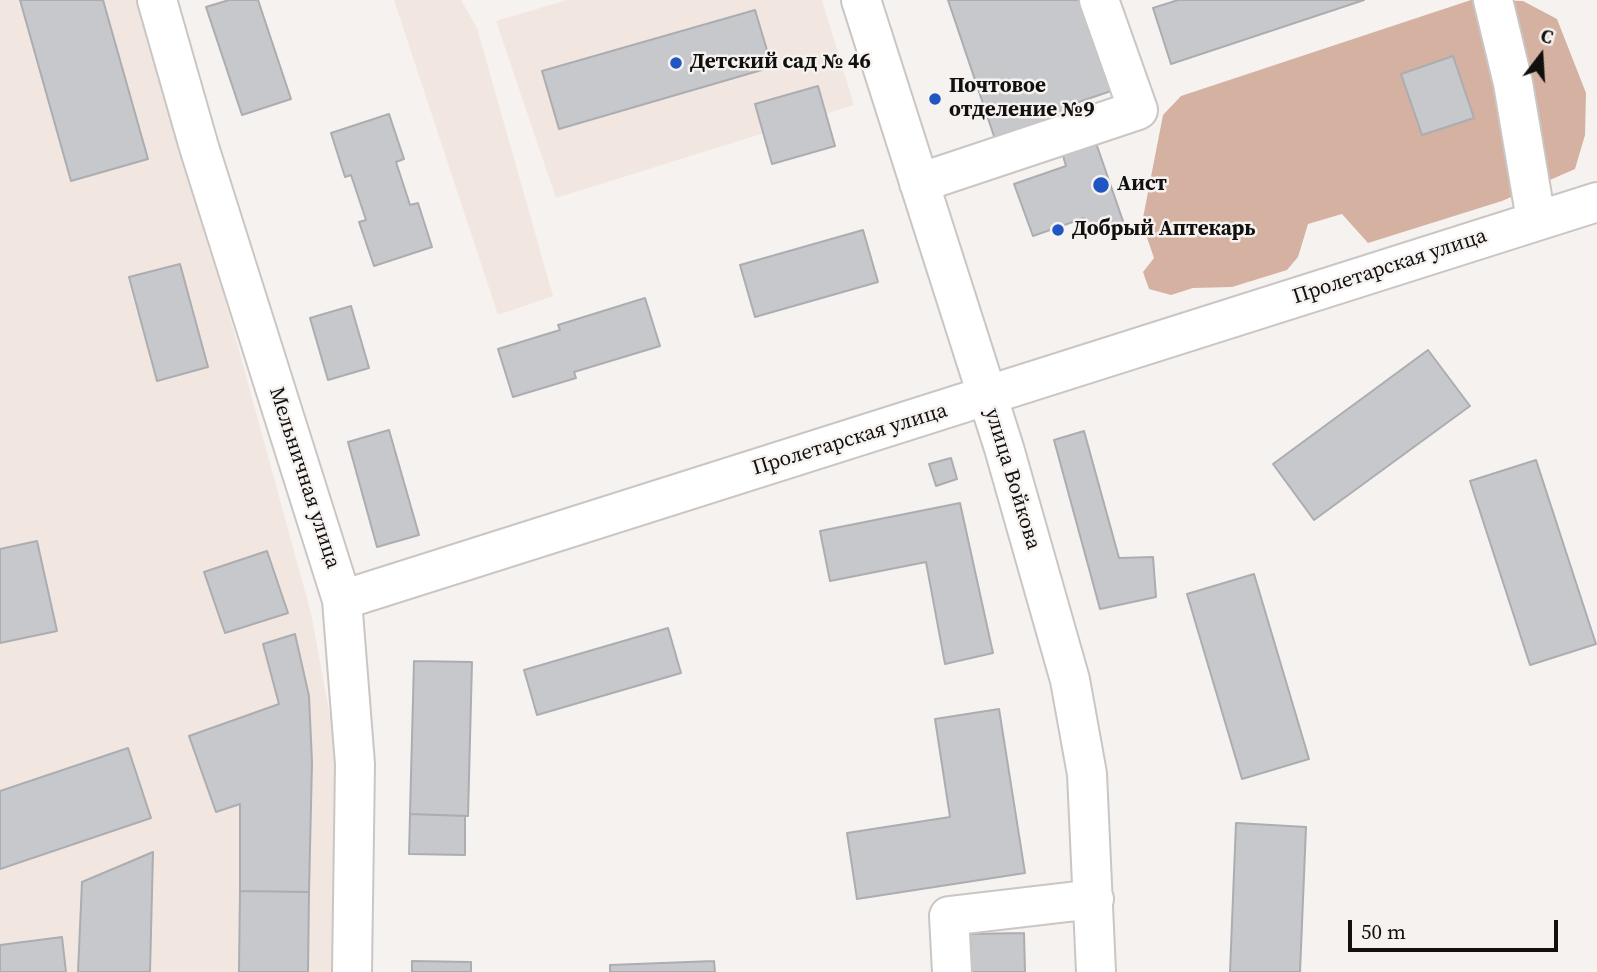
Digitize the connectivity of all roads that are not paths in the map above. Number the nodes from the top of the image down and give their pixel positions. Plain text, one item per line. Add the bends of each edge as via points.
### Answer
1 (157, 0) edge
2 (861, 0) edge
3 (1099, 0) edge
4 (1493, 0) edge
5 (919, 183) junction
6 (1595, 211) edge
7 (1536, 220) junction
8 (987, 397) junction
9 (342, 600) junction
10 (1094, 900) junction
11 (352, 972) edge
12 (952, 972) edge
13 (1096, 972) edge

1 - 9 street, Мельничная улица
2 - 5 street, улица Войкова
3 - 5 street via 1138,110
4 - 7 street via 1513,83
5 - 8 street, улица Войкова
6 - 7 street, Пролетарская улица
7 - 8 street, Пролетарская улица
8 - 9 street, Пролетарская улица
8 - 10 street, улица Войкова via 1070,680 1087,774
9 - 11 street, Мельничная улица via 355,764
10 - 12 street via 949,916
10 - 13 street, улица Войкова

